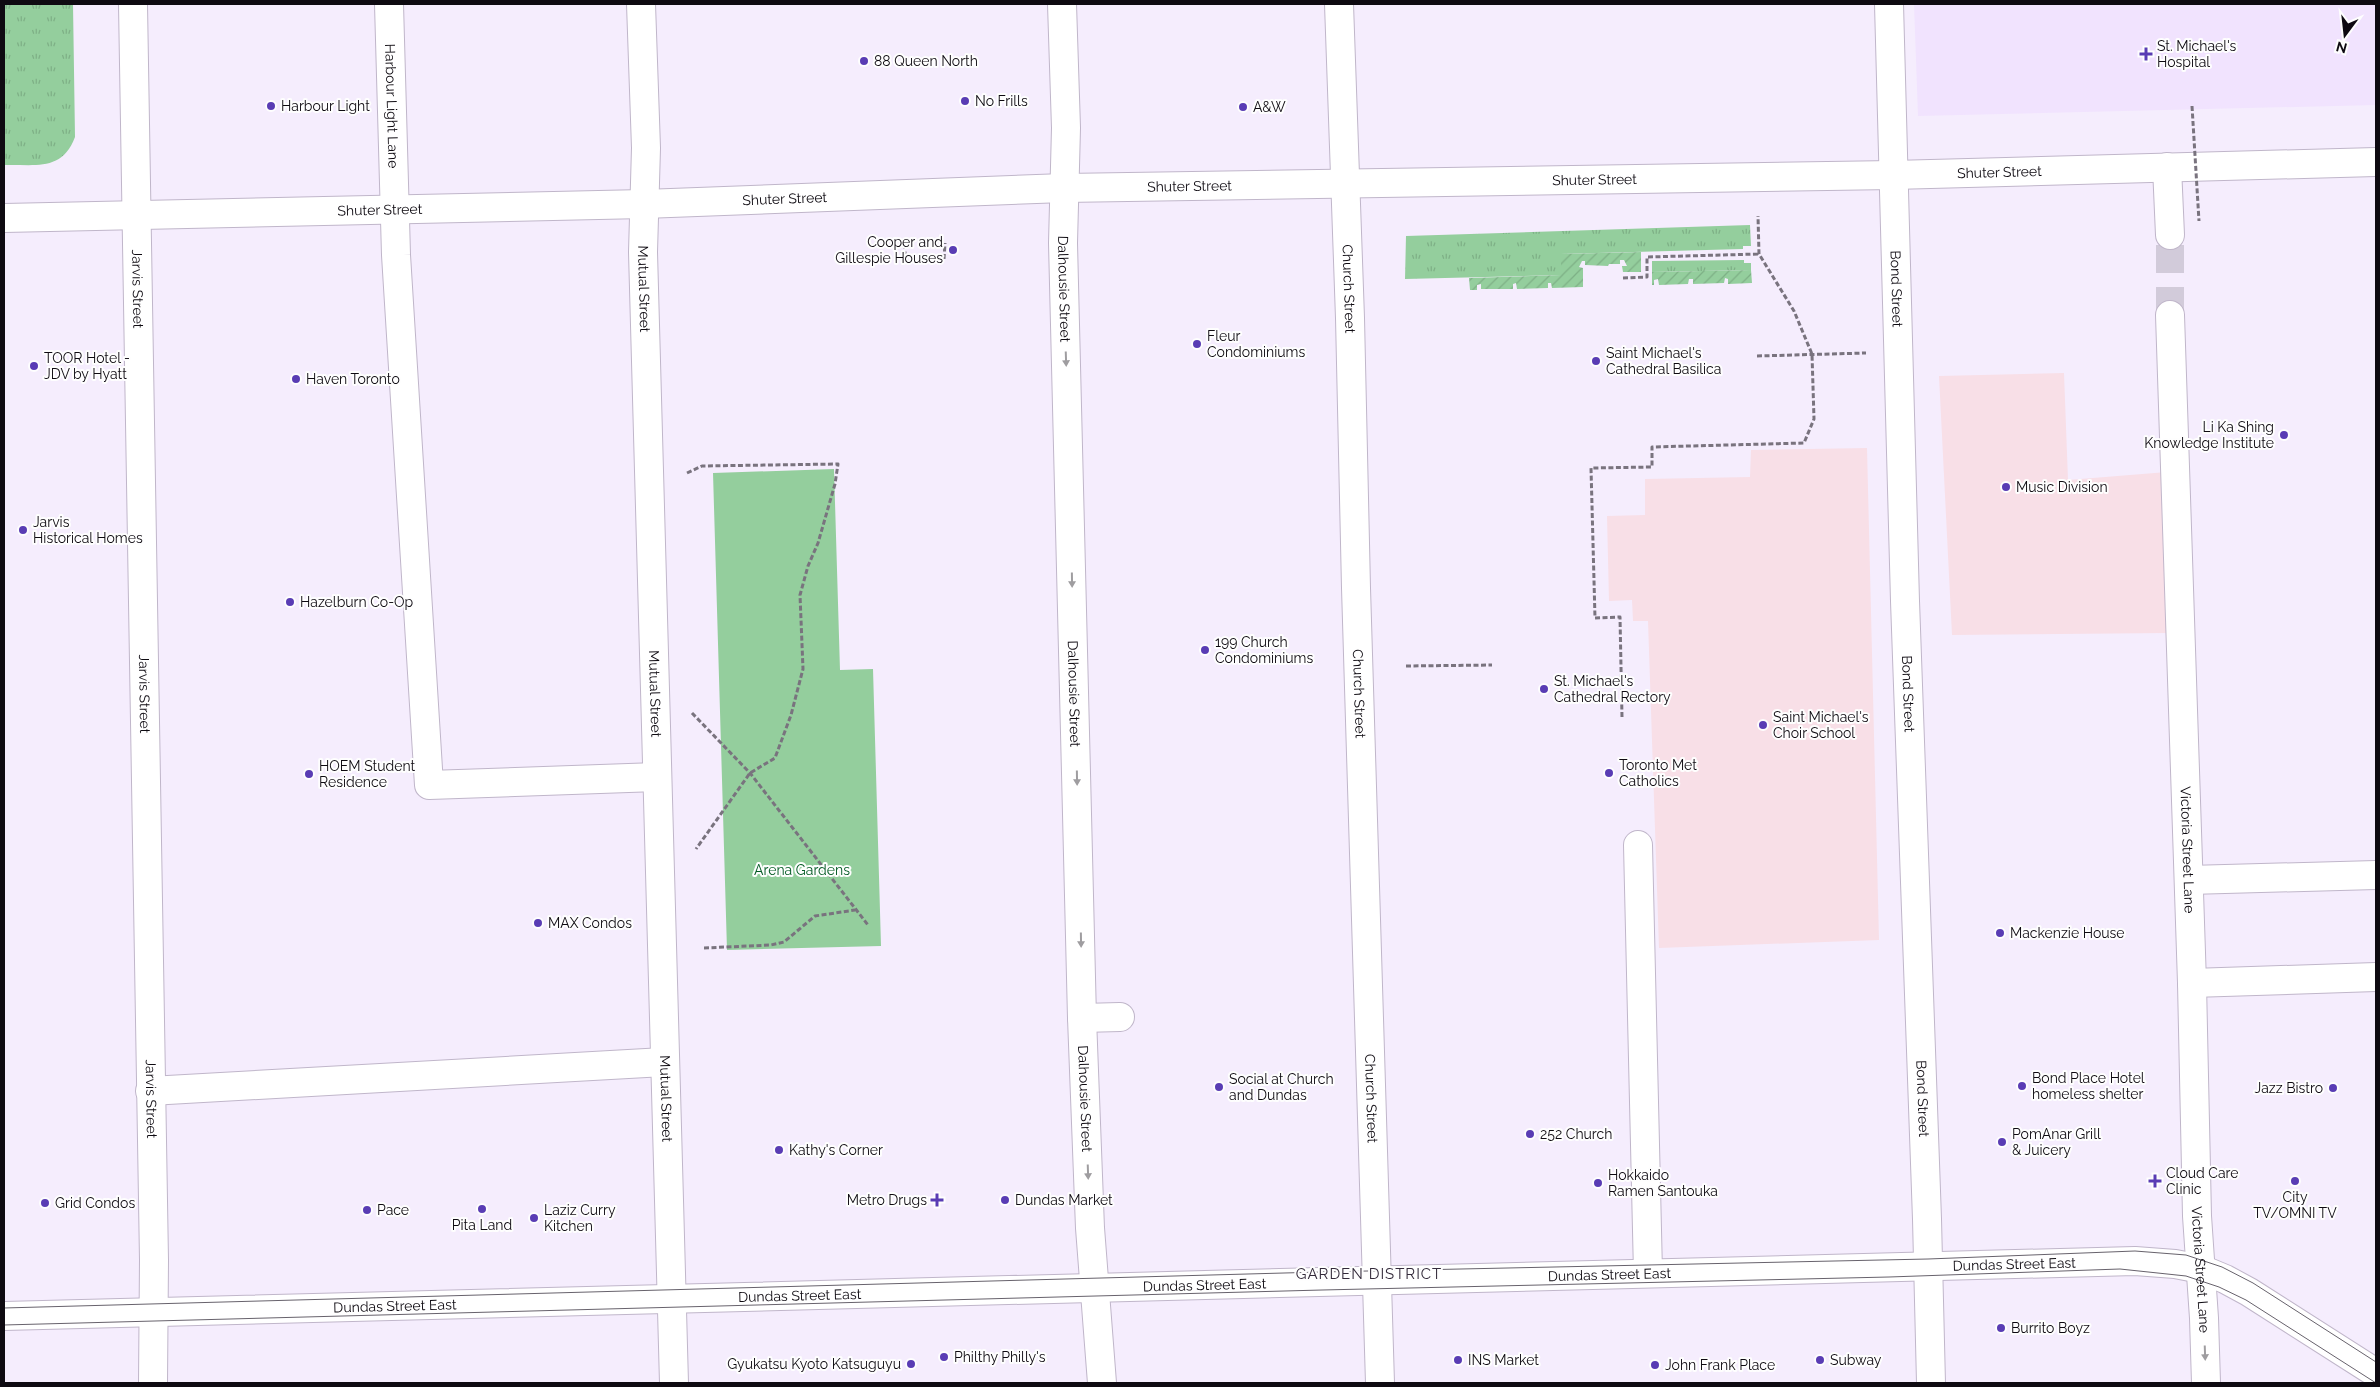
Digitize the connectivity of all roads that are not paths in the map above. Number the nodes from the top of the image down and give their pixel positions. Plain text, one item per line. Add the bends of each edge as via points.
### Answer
1 (133, 4) edge
2 (390, 4) edge
3 (641, 4) edge
4 (1062, 4) edge
5 (1339, 4) edge
6 (1889, 4) edge
7 (2376, 162) edge
8 (2167, 167) junction
9 (1893, 175) junction
10 (1345, 182) junction
11 (1064, 188) junction
12 (644, 204) junction
13 (396, 210) junction
14 (137, 215) junction
15 (4, 218) edge
16 (2170, 235) tunnel mouth
17 (2170, 315) tunnel mouth
18 (657, 777) junction
19 (1638, 845) dead end
20 (2376, 875) edge
21 (2189, 880) junction
22 (2376, 977) edge
23 (2192, 983) junction
24 (1120, 1017) dead end
25 (1082, 1018) junction
26 (664, 1062) junction
27 (150, 1091) junction
28 (1929, 1268) junction
29 (2201, 1269) junction
30 (1648, 1273) junction
31 (1377, 1279) junction
32 (1095, 1288) junction
33 (672, 1300) junction
34 (153, 1313) junction
35 (4, 1316) edge
36 (2376, 1373) edge
37 (153, 1383) edge
38 (674, 1383) edge
39 (1102, 1383) edge
40 (1380, 1383) edge
41 (1931, 1383) edge
42 (2206, 1383) edge

1 - 14 street, Jarvis Street
2 - 13 street, Harbour Light Lane
3 - 12 street, Mutual Street via 646,148
4 - 11 street, Dalhousie Street via 1066,128
5 - 10 street, Church Street
6 - 9 street, Bond Street
7 - 8 street, Shuter Street
8 - 9 street, Shuter Street
8 - 16 street
9 - 10 street, Shuter Street
9 - 28 street, Bond Street
10 - 11 street, Shuter Street
10 - 31 street, Church Street
11 - 12 street, Shuter Street
11 -> 25 street, Dalhousie Street via 1062,243
12 - 13 street, Shuter Street
12 - 18 street, Mutual Street via 642,252
13 - 14 street, Shuter Street
13 - 18 street, Harbour Light Lane via 429,785
14 - 15 street, Shuter Street
14 - 27 street, Jarvis Street
17 - 21 street, Victoria Street Lane
18 - 26 street, Mutual Street
19 - 30 street
20 - 21 street
21 - 23 street, Victoria Street Lane
22 - 23 street
23 - 29 street, Victoria Street Lane
24 - 25 street
25 -> 32 street, Dalhousie Street
26 - 27 street
26 - 33 street, Mutual Street
27 - 34 street, Jarvis Street
28 - 29 street, Dundas Street East via 2135,1261
28 - 30 street, Dundas Street East
28 - 41 street, Bond Street
29 - 36 street, Dundas Street East via 2249,1292
29 -> 42 street, Victoria Street Lane
30 - 31 street, Dundas Street East
31 - 32 street, Dundas Street East
31 - 40 street, Church Street
32 - 33 street, Dundas Street East
32 - 39 street, Dalhousie Street
33 - 34 street, Dundas Street East via 444,1303
33 - 38 street, Mutual Street
34 - 35 street, Dundas Street East
34 - 37 street, Jarvis Street

